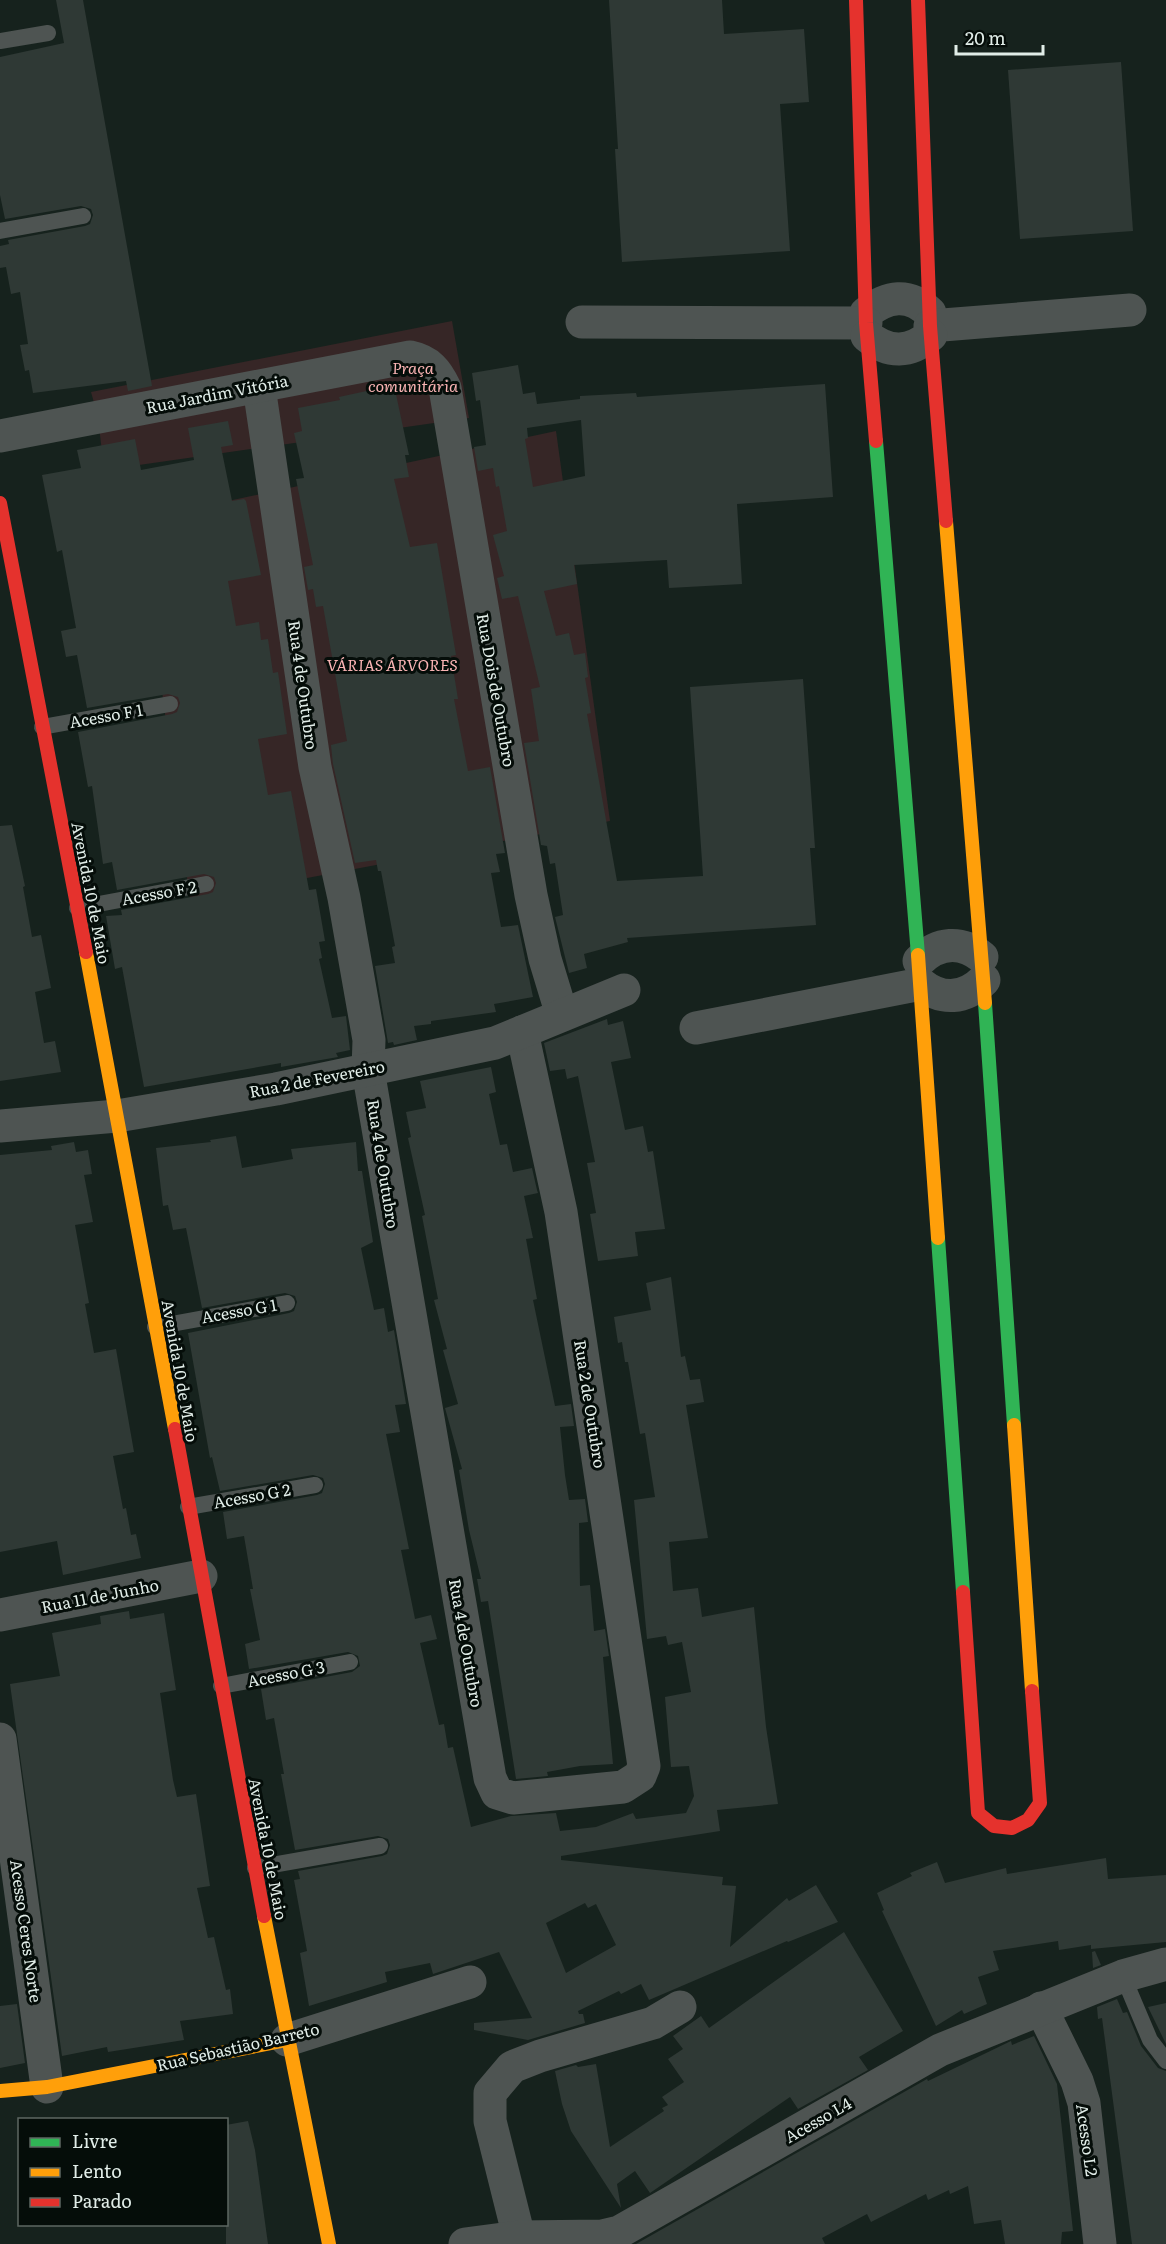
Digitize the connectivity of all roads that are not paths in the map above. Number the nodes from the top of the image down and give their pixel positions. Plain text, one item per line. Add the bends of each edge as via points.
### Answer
1 (856, 0) edge
2 (918, 0) edge
3 (48, 33) dead end
4 (0, 41) edge
5 (83, 216) dead end
6 (0, 231) edge
7 (1130, 310) dead end
8 (582, 322) dead end
9 (866, 324) junction
10 (930, 324) junction
11 (432, 366) joint
12 (259, 387) junction
13 (0, 436) edge
14 (0, 503) edge
15 (170, 704) dead end
16 (42, 727) junction
17 (206, 884) dead end
18 (77, 908) junction
19 (983, 968) junction
20 (920, 973) junction
21 (624, 990) dead end
22 (562, 1015) junction
23 (696, 1028) dead end
24 (522, 1032) junction
25 (368, 1070) junction
26 (117, 1116) junction
27 (0, 1126) edge
28 (287, 1303) dead end
29 (155, 1327) junction
30 (315, 1485) dead end
31 (188, 1508) junction
32 (201, 1576) junction
33 (0, 1615) edge
34 (350, 1662) dead end
35 (221, 1686) junction
36 (0, 1739) edge
37 (639, 1776) joint
38 (380, 1846) dead end
39 (255, 1868) junction
40 (1166, 1964) edge
41 (1123, 1976) junction
42 (470, 1982) dead end
43 (680, 2007) dead end
44 (1041, 2008) junction
45 (287, 2040) junction
46 (1166, 2061) edge
47 (47, 2087) junction
48 (0, 2091) edge
49 (519, 2237) junction
50 (329, 2244) edge
51 (465, 2244) edge
52 (1100, 2244) edge

1 - 9 street
2 - 10 street
3 - 4 lane
5 - 6 lane
7 - 10 street
8 - 9 street
9 - 10 street via 887,349 899,350 911,349
9 - 10 street via 886,300 898,298 921,304
9 - 20 street
10 - 19 street
11 - 12 street, Rua Jardim Vitória via 410,357
11 - 22 street, Rua Dois de Outubro via 445,388 531,896
12 - 13 street, Rua Jardim Vitória
12 - 25 street, Rua 4 de Outubro via 315,767 344,898 369,1040
14 - 16 street, Avenida 10 de Maio
15 - 16 lane, Acesso F 1
16 - 18 street, Avenida 10 de Maio
17 - 18 lane, Acesso F 2
18 - 26 street, Avenida 10 de Maio
19 - 20 street via 970,991 953,997 930,992
19 - 20 street via 973,950 950,944 928,952
19 - 20 street via 1040,1803 1030,1820 1012,1829 992,1826 978,1813
20 - 23 street
21 - 22 street, Rua 2 de Fevereiro
22 - 24 street, Rua 2 de Fevereiro
24 - 25 street, Rua 2 de Fevereiro via 495,1042
24 - 37 street, Rua 2 de Outubro via 561,1212 644,1750 644,1766
25 - 26 street, Rua 2 de Fevereiro
25 - 37 street, Rua 4 de Outubro via 493,1788 503,1797 513,1798 623,1787
26 - 27 street, Rua 2 de Fevereiro
26 - 29 street, Avenida 10 de Maio
28 - 29 lane, Acesso G 1
29 - 31 street, Avenida 10 de Maio
30 - 31 lane, Acesso G 2
31 - 32 street, Avenida 10 de Maio
32 - 33 street, Rua 11 de Junho
32 - 35 street, Avenida 10 de Maio
34 - 35 lane, Acesso G 3
35 - 39 street, Avenida 10 de Maio
36 - 47 street, Acesso Ceres Norte
38 - 39 lane
39 - 45 street, Avenida 10 de Maio
40 - 41 street, Acesso L4
41 - 44 street, Acesso L4
41 - 46 lane via 1150,2040
42 - 45 street, Rua Sebastião Barreto
43 - 49 street via 653,2023 512,2067 490,2093 490,2121
44 - 49 street, Acesso L4 via 940,2050 619,2232 602,2236
44 - 52 street, Acesso L2 via 1077,2081 1083,2103
45 - 47 street, Rua Sebastião Barreto
45 - 50 street, Avenida 10 de Maio
47 - 48 street, Rua Sebastião Barreto
49 - 51 street, Acesso L4

